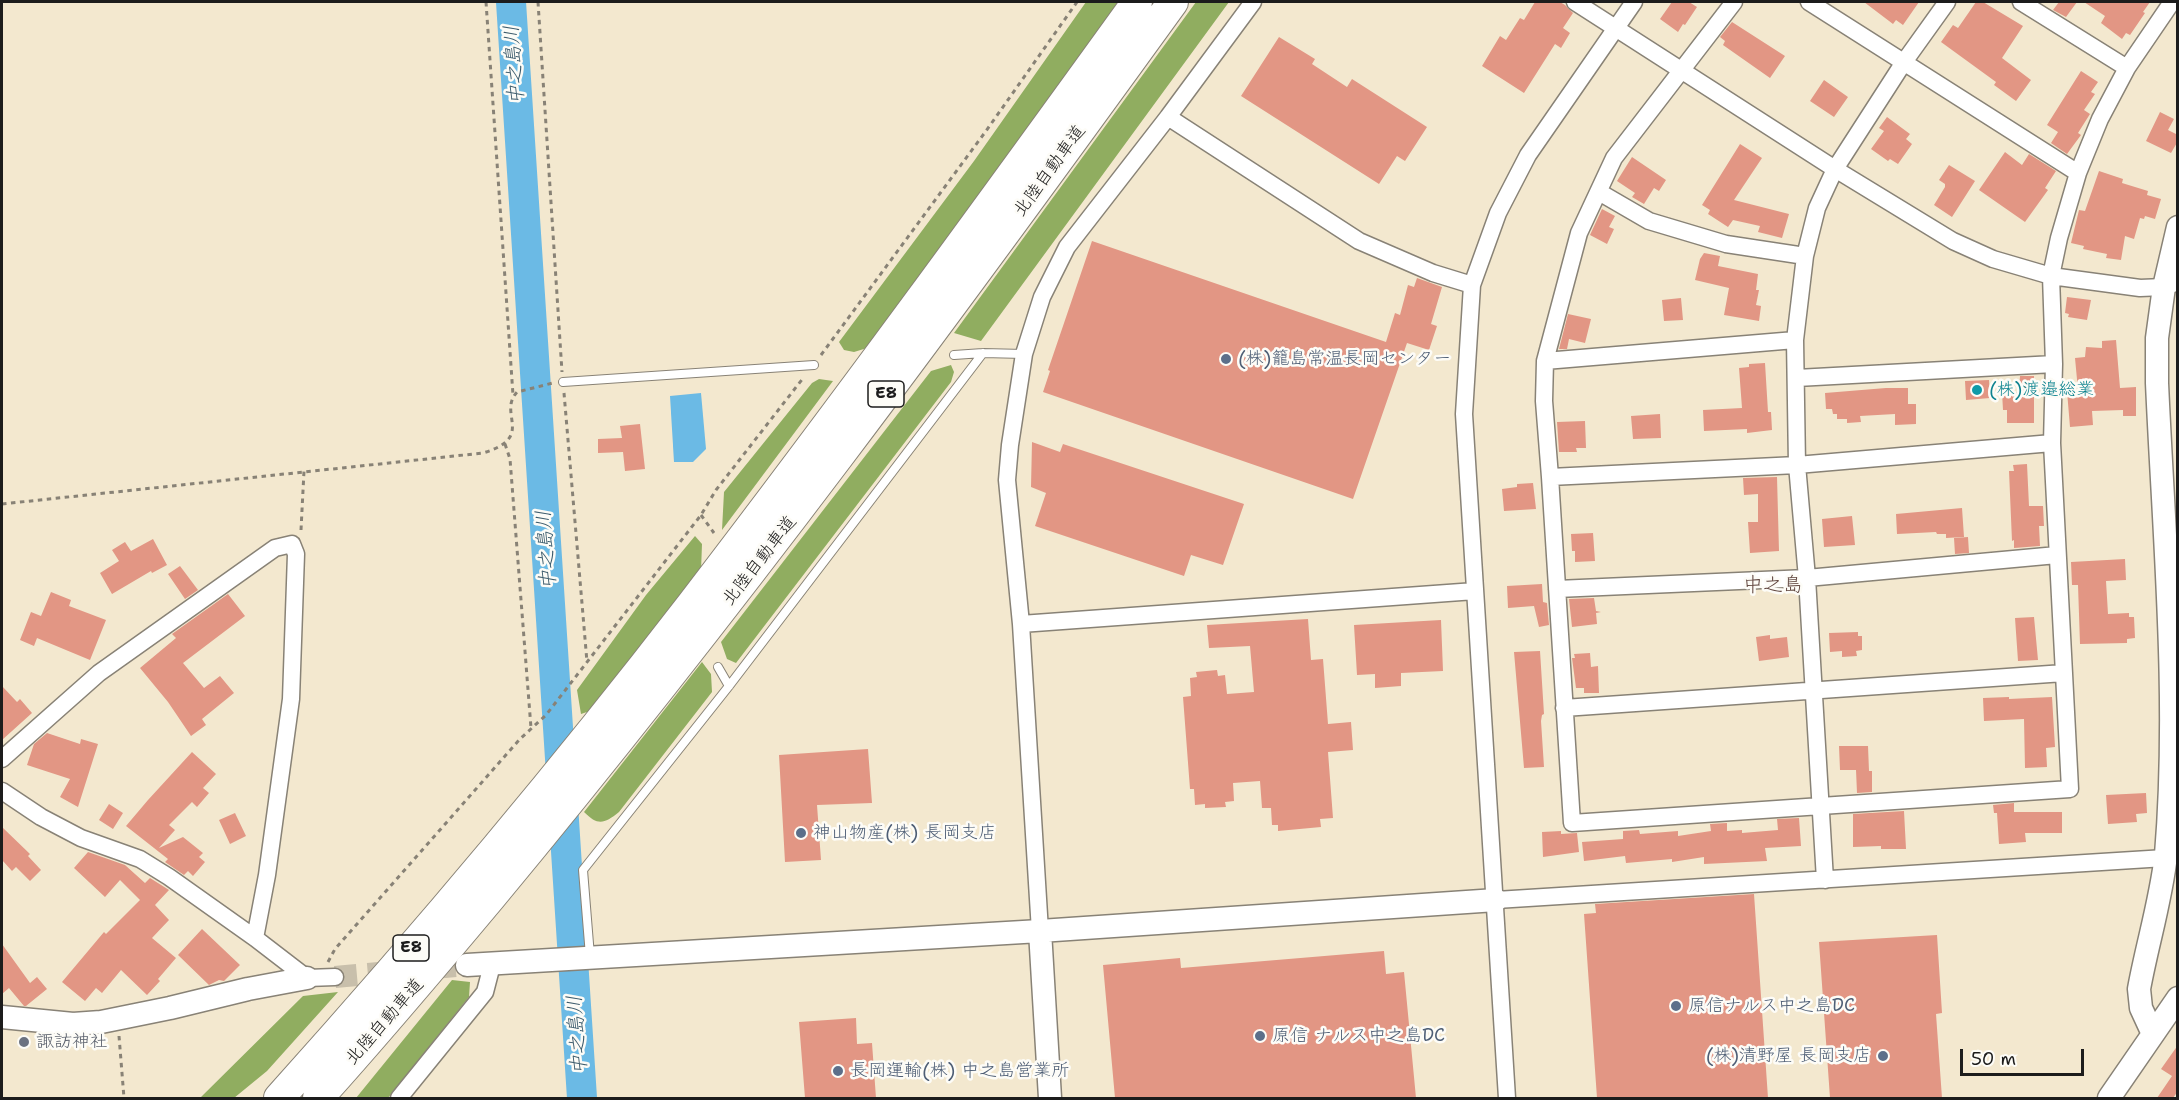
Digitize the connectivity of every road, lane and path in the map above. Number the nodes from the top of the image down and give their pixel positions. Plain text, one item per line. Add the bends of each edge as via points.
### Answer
1 (486, 2) edge
2 (538, 2) edge
3 (1077, 2) edge
4 (1137, 2) edge
5 (1173, 2) edge
6 (1253, 2) edge
7 (1575, 2) edge
8 (1634, 2) edge
9 (1734, 2) edge
10 (1809, 2) edge
11 (1947, 2) edge
12 (2021, 2) edge
13 (2172, 2) edge
14 (1616, 28) junction
15 (1904, 62) junction
16 (2127, 68) junction
17 (1683, 70) junction
18 (1168, 117) junction
19 (1834, 169) junction
20 (2078, 173) junction
21 (1599, 192) junction
22 (2178, 227) edge
23 (1805, 256) junction
24 (2051, 276) junction
25 (1472, 285) junction
26 (2171, 285) edge
27 (1795, 340) junction
28 (983, 353) junction
29 (1024, 354) junction
30 (954, 355) dead end
31 (1545, 361) junction
32 (2054, 364) junction
33 (814, 365) junction
34 (1797, 378) junction
35 (563, 382) junction
36 (543, 385) dead end
37 (513, 396) junction
38 (2052, 442) junction
39 (505, 444) junction
40 (1797, 465) junction
41 (304, 471) junction
42 (1550, 477) junction
43 (2, 504) edge
44 (701, 515) junction
45 (2170, 520) edge
46 (714, 532) dead end
47 (292, 544) junction
48 (2057, 555) junction
49 (1806, 578) junction
50 (1557, 589) junction
51 (1475, 591) junction
52 (1021, 624) junction
53 (587, 664) junction
54 (718, 667) dead end
55 (2064, 673) junction
56 (729, 686) junction
57 (1812, 692) junction
58 (1564, 708) junction
59 (531, 729) junction
60 (2, 759) edge
61 (2, 791) edge
62 (539, 795) junction
63 (1821, 807) junction
64 (2165, 858) junction
65 (1825, 880) junction
66 (1496, 900) junction
67 (1040, 931) junction
68 (255, 938) junction
69 (590, 957) junction
70 (492, 965) junction
71 (467, 966) tunnel mouth
72 (321, 977) junction
73 (417, 986) junction
74 (2178, 998) edge
75 (2, 1017) edge
76 (117, 1020) junction
77 (2153, 1034) junction
78 (124, 1098) edge
79 (256, 1098) edge
80 (279, 1098) edge
81 (318, 1098) edge
82 (327, 1098) edge
83 (399, 1098) edge
84 (1050, 1098) edge
85 (1507, 1098) edge
86 (2109, 1098) edge

1 - 37 path
2 - 35 path
3 - 33 path
4 - 62 highway, 北陸自動車道 / E8 via 891,340 691,605
5 - 73 highway, 北陸自動車道 / E8 via 813,492 706,631
6 - 18 street
7 - 14 street
8 - 14 street
9 - 17 street
10 - 15 street
11 - 15 street
12 - 16 street
13 - 16 street
14 - 17 street
14 - 25 street via 1528,155 1498,213
15 - 19 street
15 - 20 street
16 - 20 street
17 - 19 street
17 - 21 street via 1614,159
18 - 25 street via 1359,242
18 - 29 street via 1067,246 1042,297
19 - 23 street via 1817,208
19 - 24 street via 1953,241 1993,259
20 - 24 street
21 - 23 street via 1648,221 1726,244
21 - 31 street via 1579,233
22 - 26 street
23 - 27 street
24 - 26 street via 2140,288
24 - 32 street
25 - 51 street via 1464,414
26 - 45 street via 2157,338
27 - 31 street
27 - 34 street
28 - 29 lane
28 - 30 lane
28 - 56 lane
29 - 52 street via 1007,480
31 - 42 street
32 - 34 street
32 - 38 street
33 - 35 lane
33 - 44 path via 716,490
34 - 40 street
35 - 53 path
36 - 37 path
37 - 39 path via 513,430
38 - 40 street
38 - 48 street
39 - 41 path via 483,453
39 - 59 path via 510,459
40 - 42 street
40 - 49 street
41 - 43 path
41 - 47 path via 303,517 300,533
42 - 50 street
44 - 46 path
44 - 53 path
45 - 64 street via 2172,768
47 - 60 street via 275,548 116,660
47 - 68 street via 296,554 291,699
48 - 49 street
48 - 55 street
49 - 50 street
49 - 57 street
50 - 58 street
51 - 52 street
51 - 66 street
52 - 67 street
53 - 59 path
54 - 56 lane
55 - 57 street
55 - 63 street via 2070,789
56 - 69 lane via 583,870
57 - 58 street
57 - 63 street
58 - 63 street via 1572,823
59 - 72 path via 335,949
61 - 68 street via 81,837 140,859
62 - 79 highway via 485,848 333,1022
62 - 80 highway, 北陸自動車道 / E8
63 - 65 street
64 - 65 street
64 - 77 street via 2139,989 2141,1008
65 - 66 street
66 - 67 street
66 - 85 street
67 - 69 street
67 - 84 street
68 - 72 street
69 - 70 street
70 - 71 street
70 - 83 street via 485,992
72 - 76 street via 248,988
73 - 81 highway, 北陸自動車道 / E8
73 - 82 highway
74 - 77 street
75 - 76 street via 73,1024
76 - 78 path
77 - 86 street

